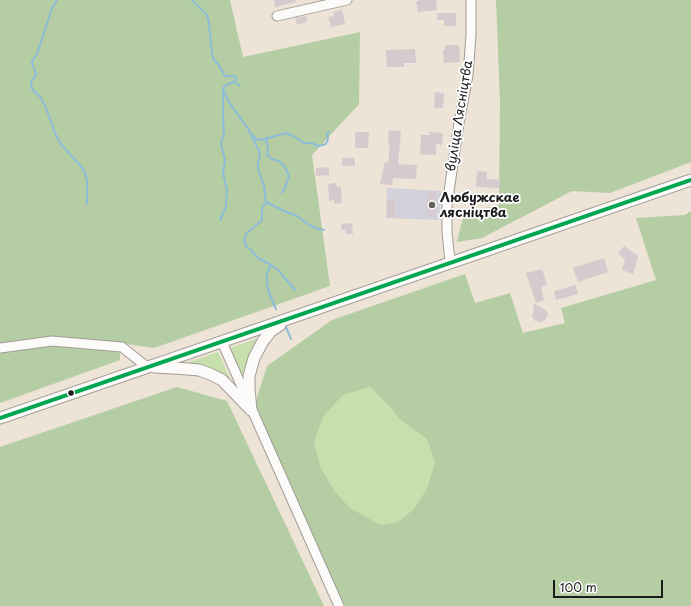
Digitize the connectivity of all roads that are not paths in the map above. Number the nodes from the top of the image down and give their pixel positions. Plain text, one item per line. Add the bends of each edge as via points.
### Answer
1 (347, 0) edge
2 (471, 0) edge
3 (276, 16) dead end
4 (691, 180) edge
5 (450, 262) junction
6 (289, 318) junction
7 (222, 342) junction
8 (0, 348) edge
9 (146, 367) junction
10 (251, 410) junction
11 (0, 418) edge
12 (339, 606) edge

1 - 3 street
2 - 5 street, вуліца Лясніцтва via 468,75 448,192 447,232
4 - 5 main road
5 - 6 main road
6 - 7 main road
6 - 10 main road via 271,331 254,358 249,383
7 - 9 main road
7 - 10 street
8 - 9 street via 52,341 122,347
9 - 10 main road via 199,370 210,374 222,380
9 - 11 main road
10 - 12 street

